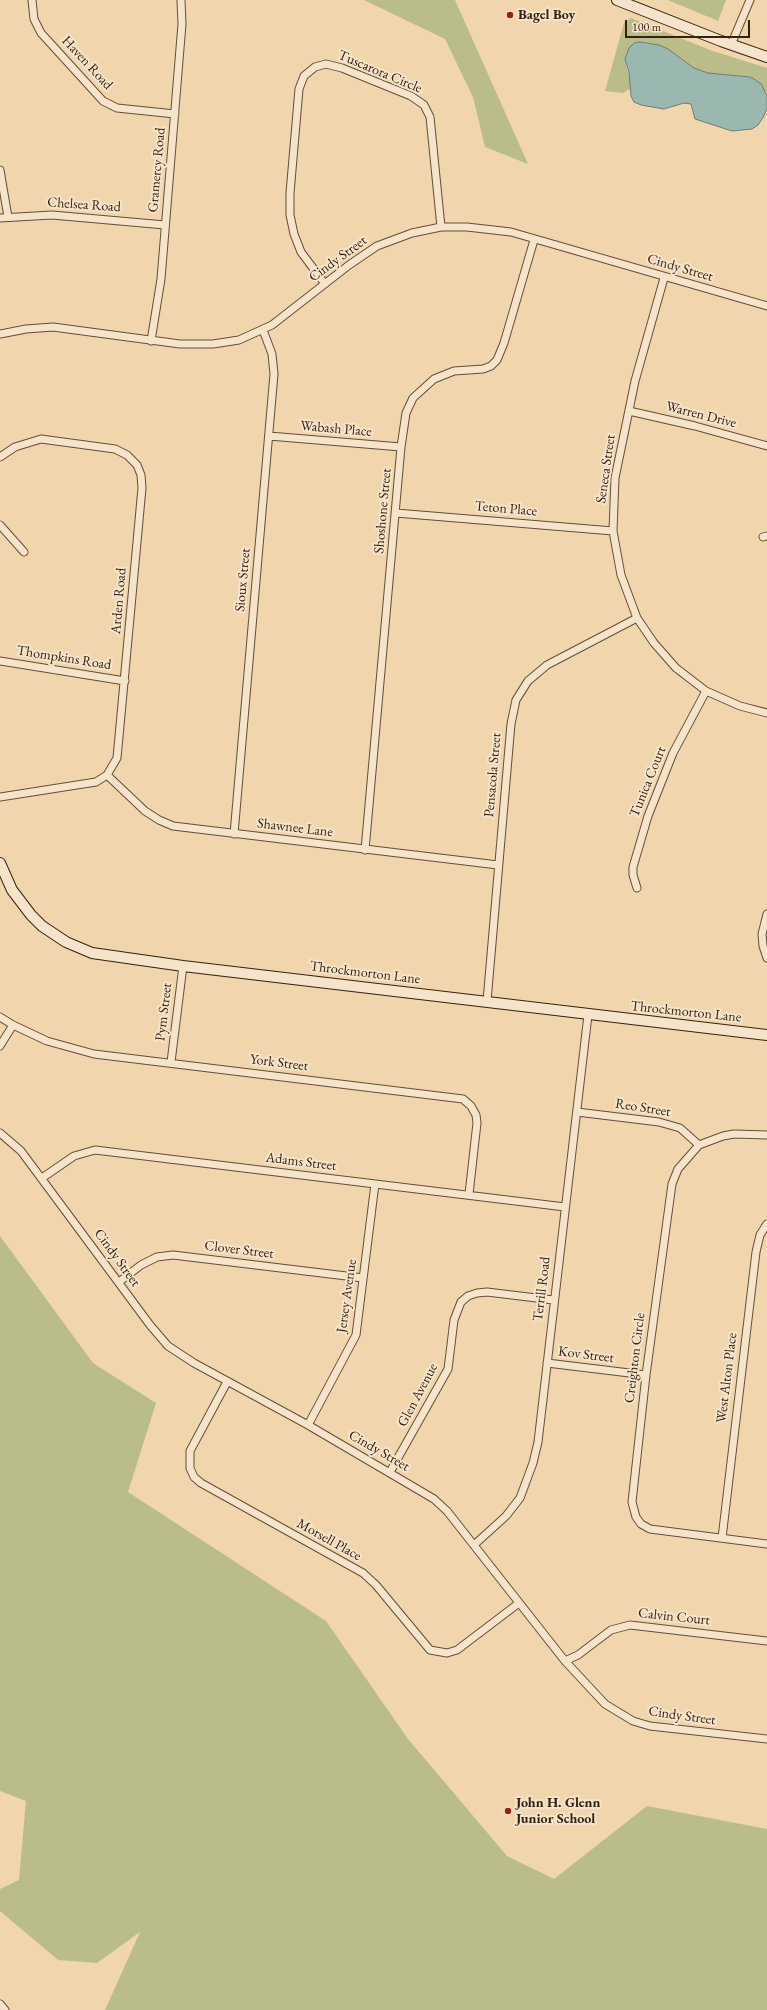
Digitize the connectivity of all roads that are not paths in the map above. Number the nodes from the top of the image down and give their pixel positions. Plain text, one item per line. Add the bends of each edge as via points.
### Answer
1 (32, 0) edge
2 (181, 0) edge
3 (617, 0) edge
4 (750, 0) edge
5 (731, 45) junction
6 (767, 57) edge
7 (175, 114) junction
8 (0, 170) edge
9 (8, 217) junction
10 (0, 218) edge
11 (165, 225) junction
12 (441, 227) junction
13 (534, 240) junction
14 (664, 278) junction
15 (325, 284) junction
16 (767, 306) edge
17 (262, 330) junction
18 (0, 334) edge
19 (151, 341) junction
20 (629, 411) junction
21 (269, 436) junction
22 (767, 446) edge
23 (401, 447) junction
24 (0, 457) edge
25 (396, 513) junction
26 (0, 525) edge
27 (613, 531) junction
28 (24, 552) dead end
29 (636, 618) junction
30 (0, 661) edge
31 (125, 681) junction
32 (706, 691) junction
33 (767, 714) edge
34 (107, 775) junction
35 (0, 797) edge
36 (234, 834) junction
37 (365, 850) junction
38 (0, 863) edge
39 (498, 865) junction
40 (637, 888) dead end
41 (767, 914) edge
42 (767, 958) edge
43 (183, 966) junction
44 (487, 1001) junction
45 (588, 1015) junction
46 (0, 1017) edge
47 (13, 1026) junction
48 (767, 1035) edge
49 (0, 1046) edge
50 (171, 1062) junction
51 (577, 1112) junction
52 (0, 1133) edge
53 (767, 1135) edge
54 (699, 1145) junction
55 (42, 1178) junction
56 (375, 1184) junction
57 (469, 1194) junction
58 (565, 1207) junction
59 (767, 1224) edge
60 (363, 1278) junction
61 (119, 1282) junction
62 (553, 1300) junction
63 (547, 1363) junction
64 (646, 1375) junction
65 (227, 1382) junction
66 (308, 1425) junction
67 (390, 1472) junction
68 (722, 1538) junction
69 (474, 1544) junction
70 (767, 1544) edge
71 (519, 1603) junction
72 (767, 1640) edge
73 (565, 1661) junction
74 (767, 1739) edge
75 (0, 2004) edge
76 (6, 2010) edge

1 - 7 street, Haven Road via 34,19 41,33 103,101 117,108
2 - 7 street, Gramercy Road via 182,24
3 - 5 street
4 - 5 street
5 - 6 street
7 - 11 street, Gramercy Road
8 - 9 street
9 - 10 street, Chelsea Road
9 - 11 street, Chelsea Road via 66,215
11 - 19 street, Gramercy Road via 161,279
12 - 13 street, Cindy Street via 489,228
12 - 15 street, Cindy Street via 412,233 377,246
12 - 15 street, Tuscarora Circle via 430,117 424,105 411,96 342,68 326,64 315,67 304,76 299,89 290,215 301,252
13 - 14 street, Cindy Street
13 - 23 street, Shoshone Street via 500,355 491,366 446,373 422,388 413,398 406,413
14 - 16 street, Cindy Street
14 - 20 street, Seneca Street
15 - 17 street, Cindy Street via 289,314
17 - 19 street, Cindy Street via 239,340 213,344
17 - 21 street, Sioux Street via 272,354 274,367
18 - 19 street, Cindy Street via 53,327
20 - 22 street, Warren Drive
20 - 27 street, Seneca Street via 615,478
21 - 23 street, Wabash Place
21 - 36 street, Sioux Street
23 - 25 street, Shoshone Street
24 - 31 street, Arden Road via 23,443 49,439 115,449 127,455 137,465 142,488
25 - 27 street, Teton Place
25 - 37 street, Shoshone Street
26 - 28 street
27 - 29 street, Seneca Street via 621,576
29 - 32 street, Seneca Street via 669,660
29 - 39 street, Pensacola Street via 547,665 521,690 511,724
30 - 31 street, Thompkins Road
31 - 34 street, Arden Road via 118,758
32 - 33 street, Seneca Street via 740,706
32 - 40 street, Tunica Court via 673,753 648,816 634,860 633,875
34 - 35 street via 96,782
34 - 36 street, Shawnee Lane via 146,812 159,820 173,826
36 - 37 street, Shawnee Lane
37 - 39 street, Shawnee Lane
38 - 43 street, Throckmorton Lane via 21,903 54,935 92,952
39 - 44 street, Pensacola Street
41 - 42 street via 762,934
43 - 44 street, Throckmorton Lane
43 - 50 street, Pym Street
44 - 45 street, Throckmorton Lane
45 - 48 street, Throckmorton Lane
45 - 51 street, Terrill Road
46 - 47 street, York Street
47 - 49 street
47 - 50 street, York Street via 47,1041 78,1050
50 - 57 street, York Street via 463,1099 471,1106 477,1123
51 - 54 street, Reo Street via 665,1123 680,1128
51 - 58 street, Terrill Road
52 - 55 street, Cindy Street via 21,1151
53 - 54 street, Creighton Circle via 734,1134
54 - 64 street, Creighton Circle via 678,1169 669,1193
55 - 56 street, Adams Street via 74,1156 95,1150
55 - 61 street, Cindy Street
56 - 57 street, Adams Street
56 - 60 street, Jersey Avenue
57 - 58 street, Adams Street
58 - 62 street, Terrill Road
59 - 68 street, West Alton Place via 760,1235 756,1252
60 - 61 street, Clover Street via 173,1255 157,1257 141,1265
60 - 66 street, Jersey Avenue via 356,1335
61 - 65 street, Cindy Street via 168,1346
62 - 63 street, Terrill Road
62 - 67 street, Glen Avenue via 487,1292 468,1296 461,1302 454,1320 448,1369
63 - 64 street, Kov Street
63 - 69 street, Terrill Road via 538,1442 528,1479 520,1498 506,1516
64 - 68 street, Creighton Circle via 632,1496 634,1512 641,1524 650,1529
65 - 66 street, Cindy Street
65 - 71 street, Morsell Place via 190,1451 190,1468 201,1483 363,1573 430,1650 447,1653 457,1650
66 - 67 street, Cindy Street
67 - 69 street, Cindy Street via 443,1507
68 - 70 street, Creighton Circle
69 - 71 street, Cindy Street
71 - 73 street, Cindy Street
72 - 73 street, Calvin Court via 630,1625 611,1630 578,1655
73 - 74 street, Cindy Street via 605,1704 633,1721 650,1726
75 - 76 street

